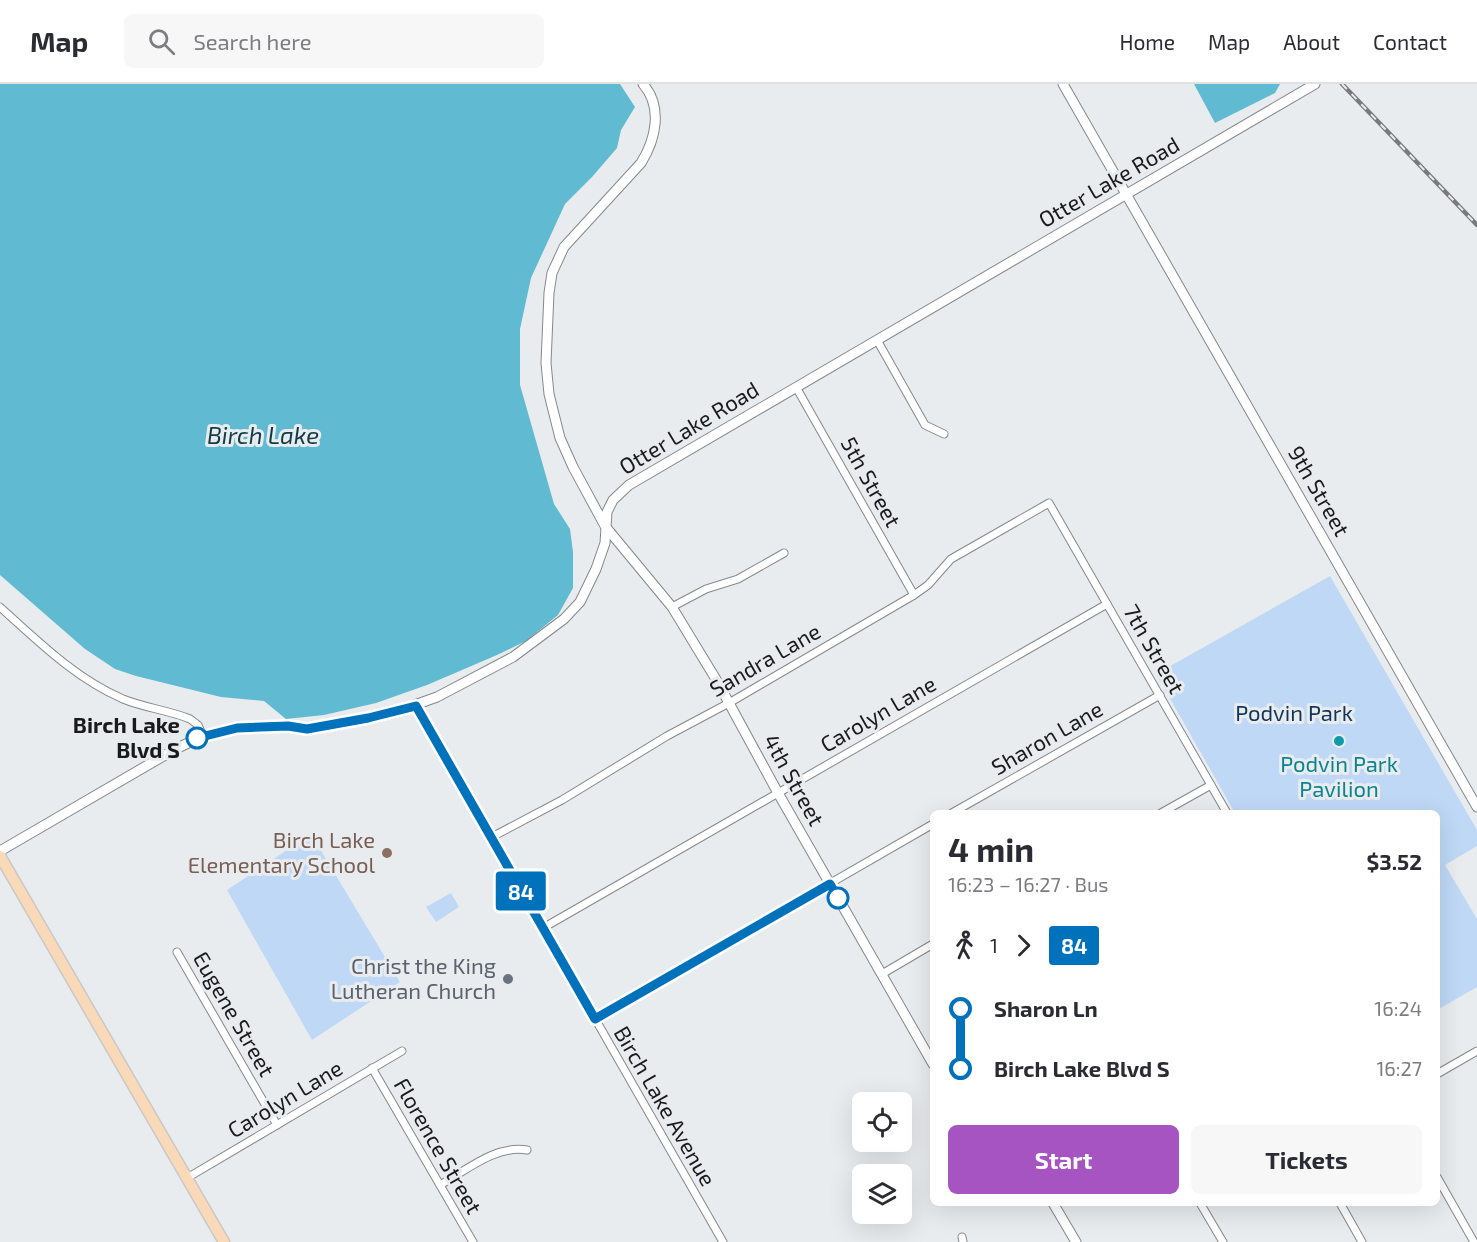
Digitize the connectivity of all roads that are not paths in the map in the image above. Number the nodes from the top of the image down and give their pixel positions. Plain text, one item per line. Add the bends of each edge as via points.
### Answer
1 (643, 84) edge
2 (1063, 84) edge
3 (1315, 84) edge
4 (1126, 194) junction
5 (877, 340) junction
6 (796, 387) junction
7 (944, 434) dead end
8 (1049, 503) joint
9 (605, 526) junction
10 (784, 553) dead end
11 (914, 595) junction
12 (1107, 604) junction
13 (672, 607) junction
14 (0, 608) edge
15 (1160, 695) junction
16 (729, 703) junction
17 (416, 706) junction
18 (202, 736) junction
19 (1211, 785) junction
20 (778, 793) junction
21 (1477, 807) edge
22 (957, 810) edge
23 (1166, 810) edge
24 (1225, 810) edge
25 (930, 826) edge
26 (490, 838) junction
27 (0, 851) edge
28 (0, 856) edge
29 (830, 884) junction
30 (543, 928) junction
31 (930, 946) edge
32 (177, 952) dead end
33 (882, 974) junction
34 (595, 1019) junction
35 (402, 1051) dead end
36 (1477, 1052) edge
37 (930, 1058) edge
38 (372, 1068) junction
39 (1440, 1072) edge
40 (277, 1125) junction
41 (527, 1149) dead end
42 (187, 1178) junction
43 (1440, 1182) edge
44 (440, 1185) junction
45 (1055, 1206) edge
46 (1202, 1206) edge
47 (1342, 1206) edge
48 (224, 1242) edge
49 (473, 1242) edge
50 (723, 1242) edge
51 (1076, 1242) edge
52 (1223, 1242) edge
53 (1362, 1242) edge
54 (1474, 1242) edge

1 - 9 street, 4th Street via 655,110 649,151 564,247 552,273 549,293 549,394 560,438
2 - 4 street, 9th Street
3 - 4 street, Otter Lake Road
4 - 5 street, Otter Lake Road
4 - 21 street, 9th Street
5 - 6 street, Otter Lake Road
5 - 7 street via 926,425
6 - 9 street, Otter Lake Road via 629,485 613,500
6 - 11 street, 5th Street
8 - 11 street, Sandra Lane via 951,559
8 - 12 street, 7th Street
9 - 13 street, 4th Street
9 - 17 street, Otter Lake Road via 605,543 596,569 580,602 564,619 513,657
10 - 13 street via 738,579 706,589
11 - 16 street, Sandra Lane
12 - 15 street, 7th Street
12 - 20 street, Carolyn Lane
13 - 16 street, 4th Street
14 - 18 street via 80,676 126,700 190,719
15 - 19 street, 7th Street
15 - 22 street, Sharon Lane
16 - 20 street, 4th Street
16 - 26 street, Sandra Lane
17 - 18 street, Otter Lake Road via 307,729 237,728
17 - 26 street, Birch Lake Avenue
18 - 27 street, Otter Lake Road
19 - 23 street
19 - 24 street, 7th Street
20 - 29 street, 4th Street
20 - 30 street, Carolyn Lane
25 - 29 street
26 - 30 street, Birch Lake Avenue
28 - 42 main road
29 - 33 street, 4th Street
29 - 34 street
30 - 34 street, Birch Lake Avenue
31 - 33 street
32 - 40 street, Eugene Street
33 - 37 street, 4th Street
34 - 50 street, Birch Lake Avenue
35 - 38 street, Carolyn Lane
36 - 39 street
38 - 40 street, Carolyn Lane
38 - 44 street, Florence Street
40 - 42 street, Carolyn Lane
41 - 44 street via 497,1152
42 - 48 main road
43 - 54 street
44 - 49 street, Florence Street
45 - 51 street
46 - 52 street
47 - 53 street

